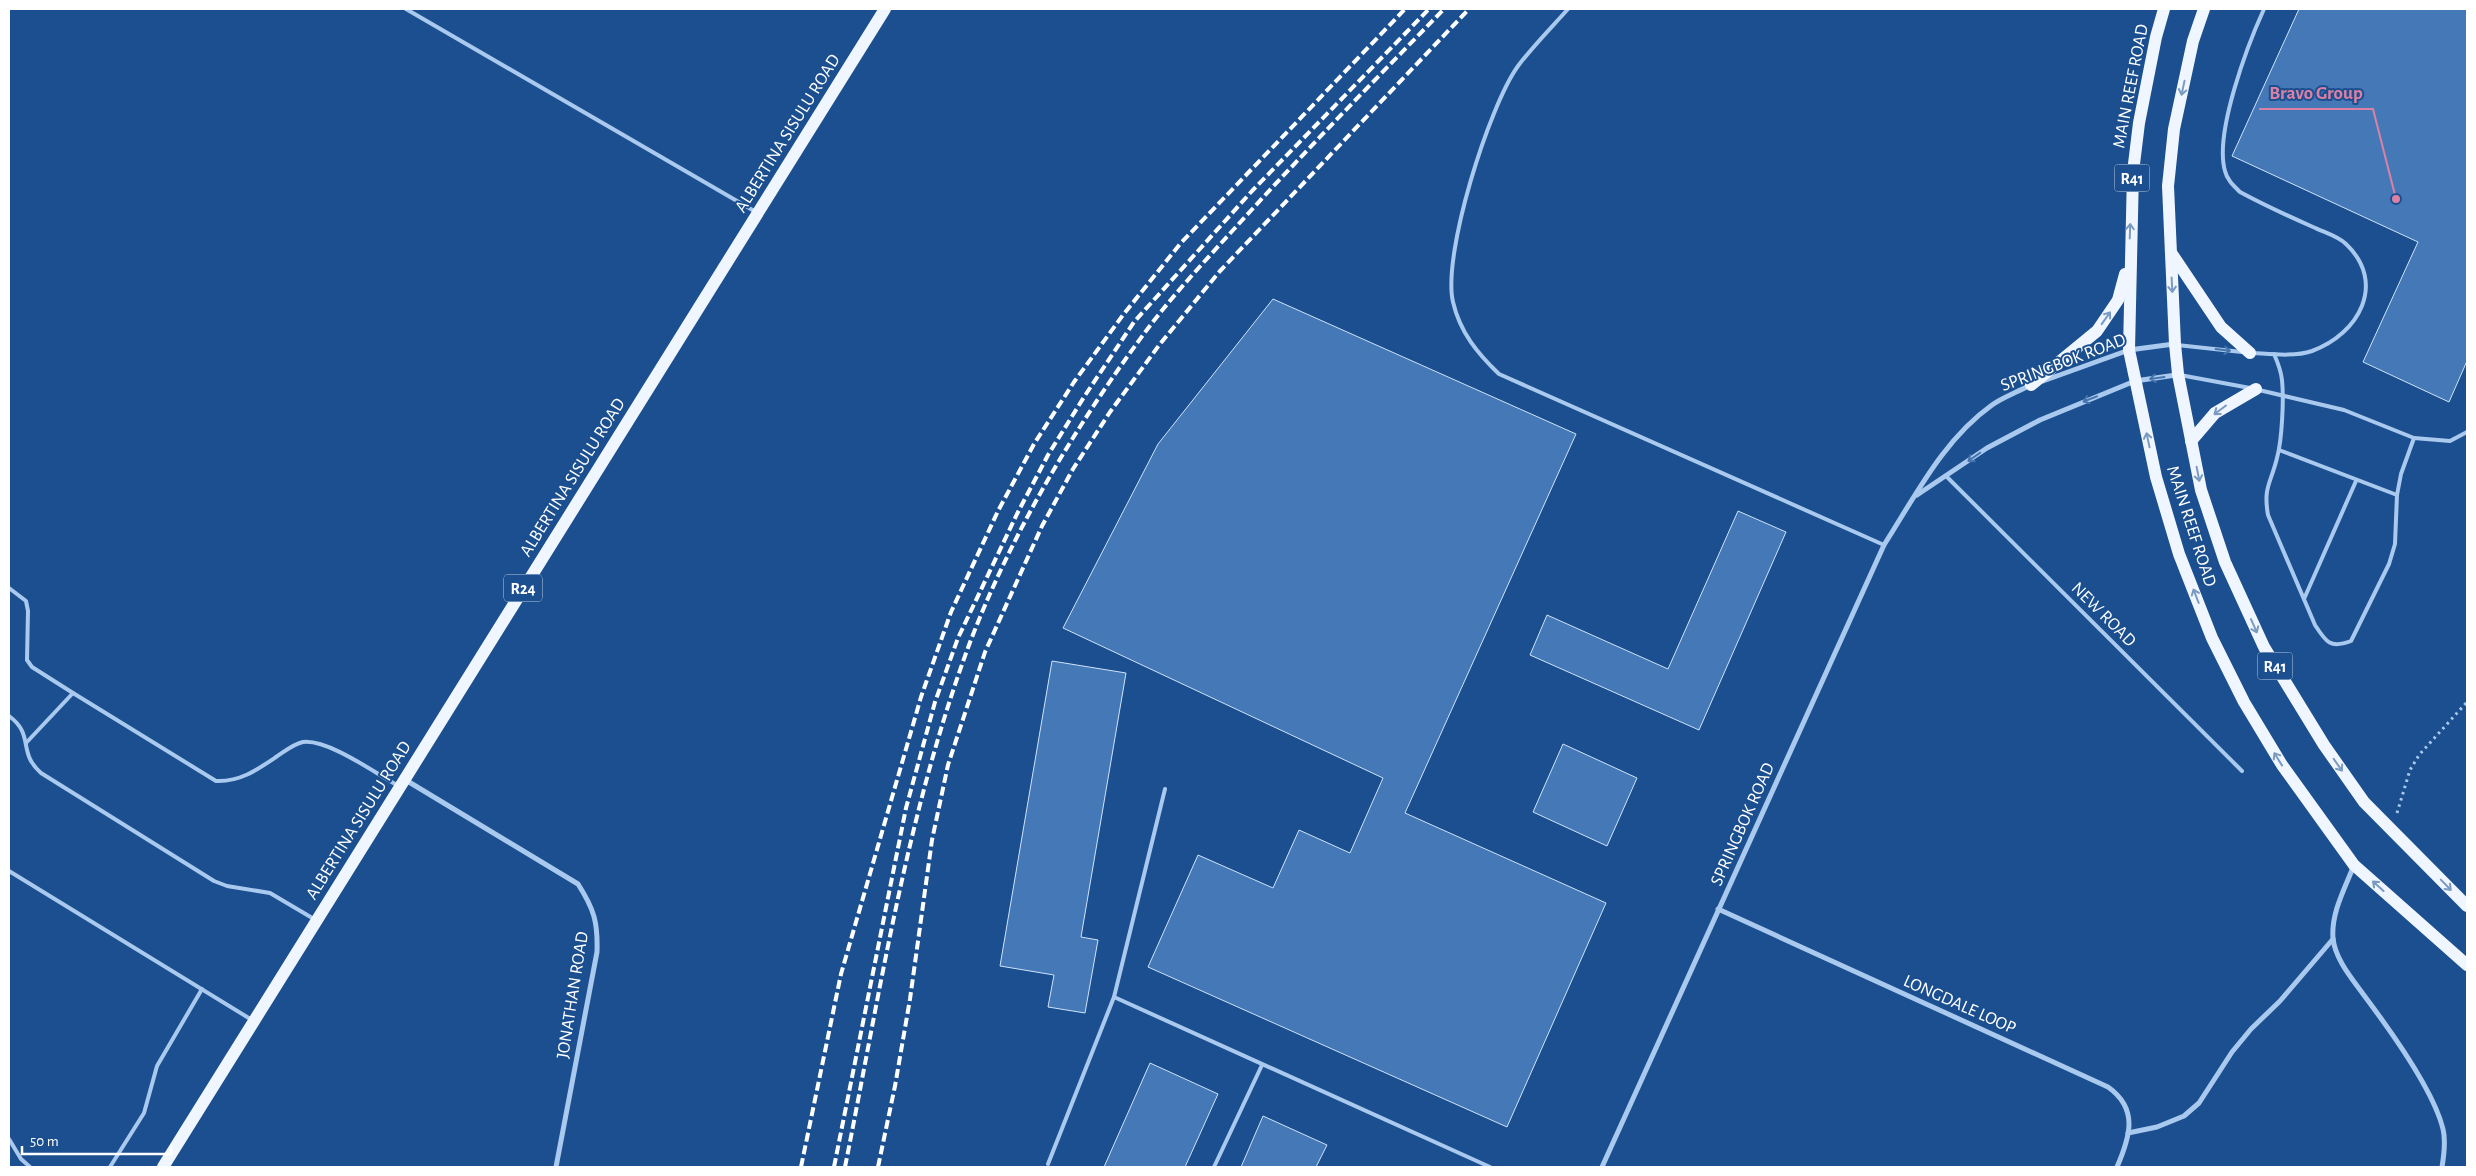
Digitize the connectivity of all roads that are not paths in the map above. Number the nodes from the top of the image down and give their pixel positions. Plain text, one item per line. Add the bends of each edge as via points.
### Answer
1 (406, 9) edge
2 (885, 9) edge
3 (1568, 9) edge
4 (2164, 9) edge
5 (2204, 9) edge
6 (2264, 9) edge
7 (758, 213) junction
8 (2170, 252) junction
9 (2130, 254) junction
10 (2175, 344) junction
11 (2129, 350) junction
12 (2250, 353) junction
13 (2274, 354) junction
14 (2178, 374) junction
15 (2135, 381) junction
16 (2031, 385) junction
17 (2256, 390) junction
18 (2283, 394) junction
19 (2467, 432) edge
20 (2414, 438) junction
21 (2191, 441) junction
22 (2279, 450) junction
23 (1946, 476) junction
24 (2356, 481) junction
25 (2397, 494) junction
26 (1915, 497) junction
27 (1884, 545) junction
28 (9, 588) edge
29 (2304, 600) junction
30 (73, 693) junction
31 (9, 716) edge
32 (26, 743) junction
33 (2242, 771) dead end
34 (401, 783) junction
35 (1165, 789) dead end
36 (2354, 865) junction
37 (9, 871) edge
38 (2467, 906) edge
39 (1718, 909) junction
40 (316, 920) junction
41 (2333, 939) junction
42 (2467, 965) edge
43 (202, 989) junction
44 (1114, 997) junction
45 (253, 1021) junction
46 (1262, 1066) junction
47 (2128, 1133) junction
48 (9, 1139) edge
49 (1048, 1164) dead end
50 (30, 1167) edge
51 (110, 1167) edge
52 (163, 1167) edge
53 (556, 1167) edge
54 (1214, 1167) edge
55 (1490, 1167) edge
56 (1602, 1167) edge
57 (2117, 1167) edge
58 (2442, 1167) edge

1 - 7 lane
2 - 7 main road, ALBERTINA SISULU ROAD / R24
3 - 27 lane via 1518,67 1491,118 1468,196 1451,273 1453,301 1462,330 1477,354 1499,374
9 -> 4 main road, MAIN REEF ROAD / R41 via 2138,123
5 -> 8 main road, MAIN REEF ROAD / R41 via 2193,41 2174,129 2168,186
6 - 13 lane via 2234,88 2226,125 2225,171 2240,192 2345,243 2360,260 2365,277 2365,297 2357,318 2342,336 2312,351
7 - 34 main road, ALBERTINA SISULU ROAD / R24
8 -> 10 main road, MAIN REEF ROAD / R41
8 - 12 main road via 2221,327
9 - 11 main road, MAIN REEF ROAD / R41
16 -> 9 main road via 2090,337 2108,317 2118,300
10 - 11 street, SPRINGBOK ROAD
10 -> 12 lane
10 - 14 main road, MAIN REEF ROAD / R41
11 - 15 main road, MAIN REEF ROAD / R41
11 - 16 street, SPRINGBOK ROAD
12 - 13 lane
13 - 18 lane
14 -> 15 street, SPRINGBOK ROAD
14 - 17 lane
14 - 21 main road, MAIN REEF ROAD / R41
15 -> 23 street, SPRINGBOK ROAD via 2040,420 1987,448
36 -> 15 main road, MAIN REEF ROAD / R41 via 2282,765 2244,702 2212,638 2179,554 2161,494
16 - 26 street, SPRINGBOK ROAD via 1994,403 1974,419 1952,441
17 - 18 lane
17 -> 21 main road via 2215,413
18 - 20 lane via 2344,410
18 - 22 lane
19 - 20 lane via 2450,441
20 - 25 lane
21 -> 38 main road, MAIN REEF ROAD / R41 via 2201,490 2225,562 2264,647 2324,745 2364,802
22 - 24 lane
22 - 29 lane via 2266,486 2266,507
23 - 26 street, SPRINGBOK ROAD
23 - 33 lane, NEW ROAD
24 - 25 lane
24 - 29 lane
25 - 29 lane via 2393,551 2352,641 2332,645 2324,639
26 - 27 street, SPRINGBOK ROAD
27 - 39 street, SPRINGBOK ROAD
28 - 30 lane via 26,601 27,660 32,667
30 - 32 lane
30 - 34 lane via 216,781 228,782 246,776 302,742 335,751
31 - 32 lane via 22,728
32 - 40 lane via 28,760 41,774 191,868 227,886 270,893
34 - 40 main road, ALBERTINA SISULU ROAD / R24
34 - 53 street, JONATHAN ROAD via 578,884 591,904 598,928 597,952
35 - 44 lane
36 - 41 street via 2335,914
42 -> 36 main road, MAIN REEF ROAD / R41
37 - 43 lane
39 - 47 street, LONGDALE LOOP via 2108,1087 2126,1106
39 - 56 street, SPRINGBOK ROAD
40 - 45 main road, ALBERTINA SISULU ROAD / R24
41 - 47 street via 2232,1052 2199,1103 2184,1116 2157,1127
41 - 58 street via 2351,977 2399,1046 2435,1106 2444,1130
43 - 45 lane
43 - 51 lane via 157,1066 144,1113
44 - 46 lane
44 - 49 lane
45 - 52 main road, ALBERTINA SISULU ROAD / R24
46 - 54 lane
46 - 55 lane
47 - 57 street, LONGDALE LOOP
48 - 50 lane via 20,1159

